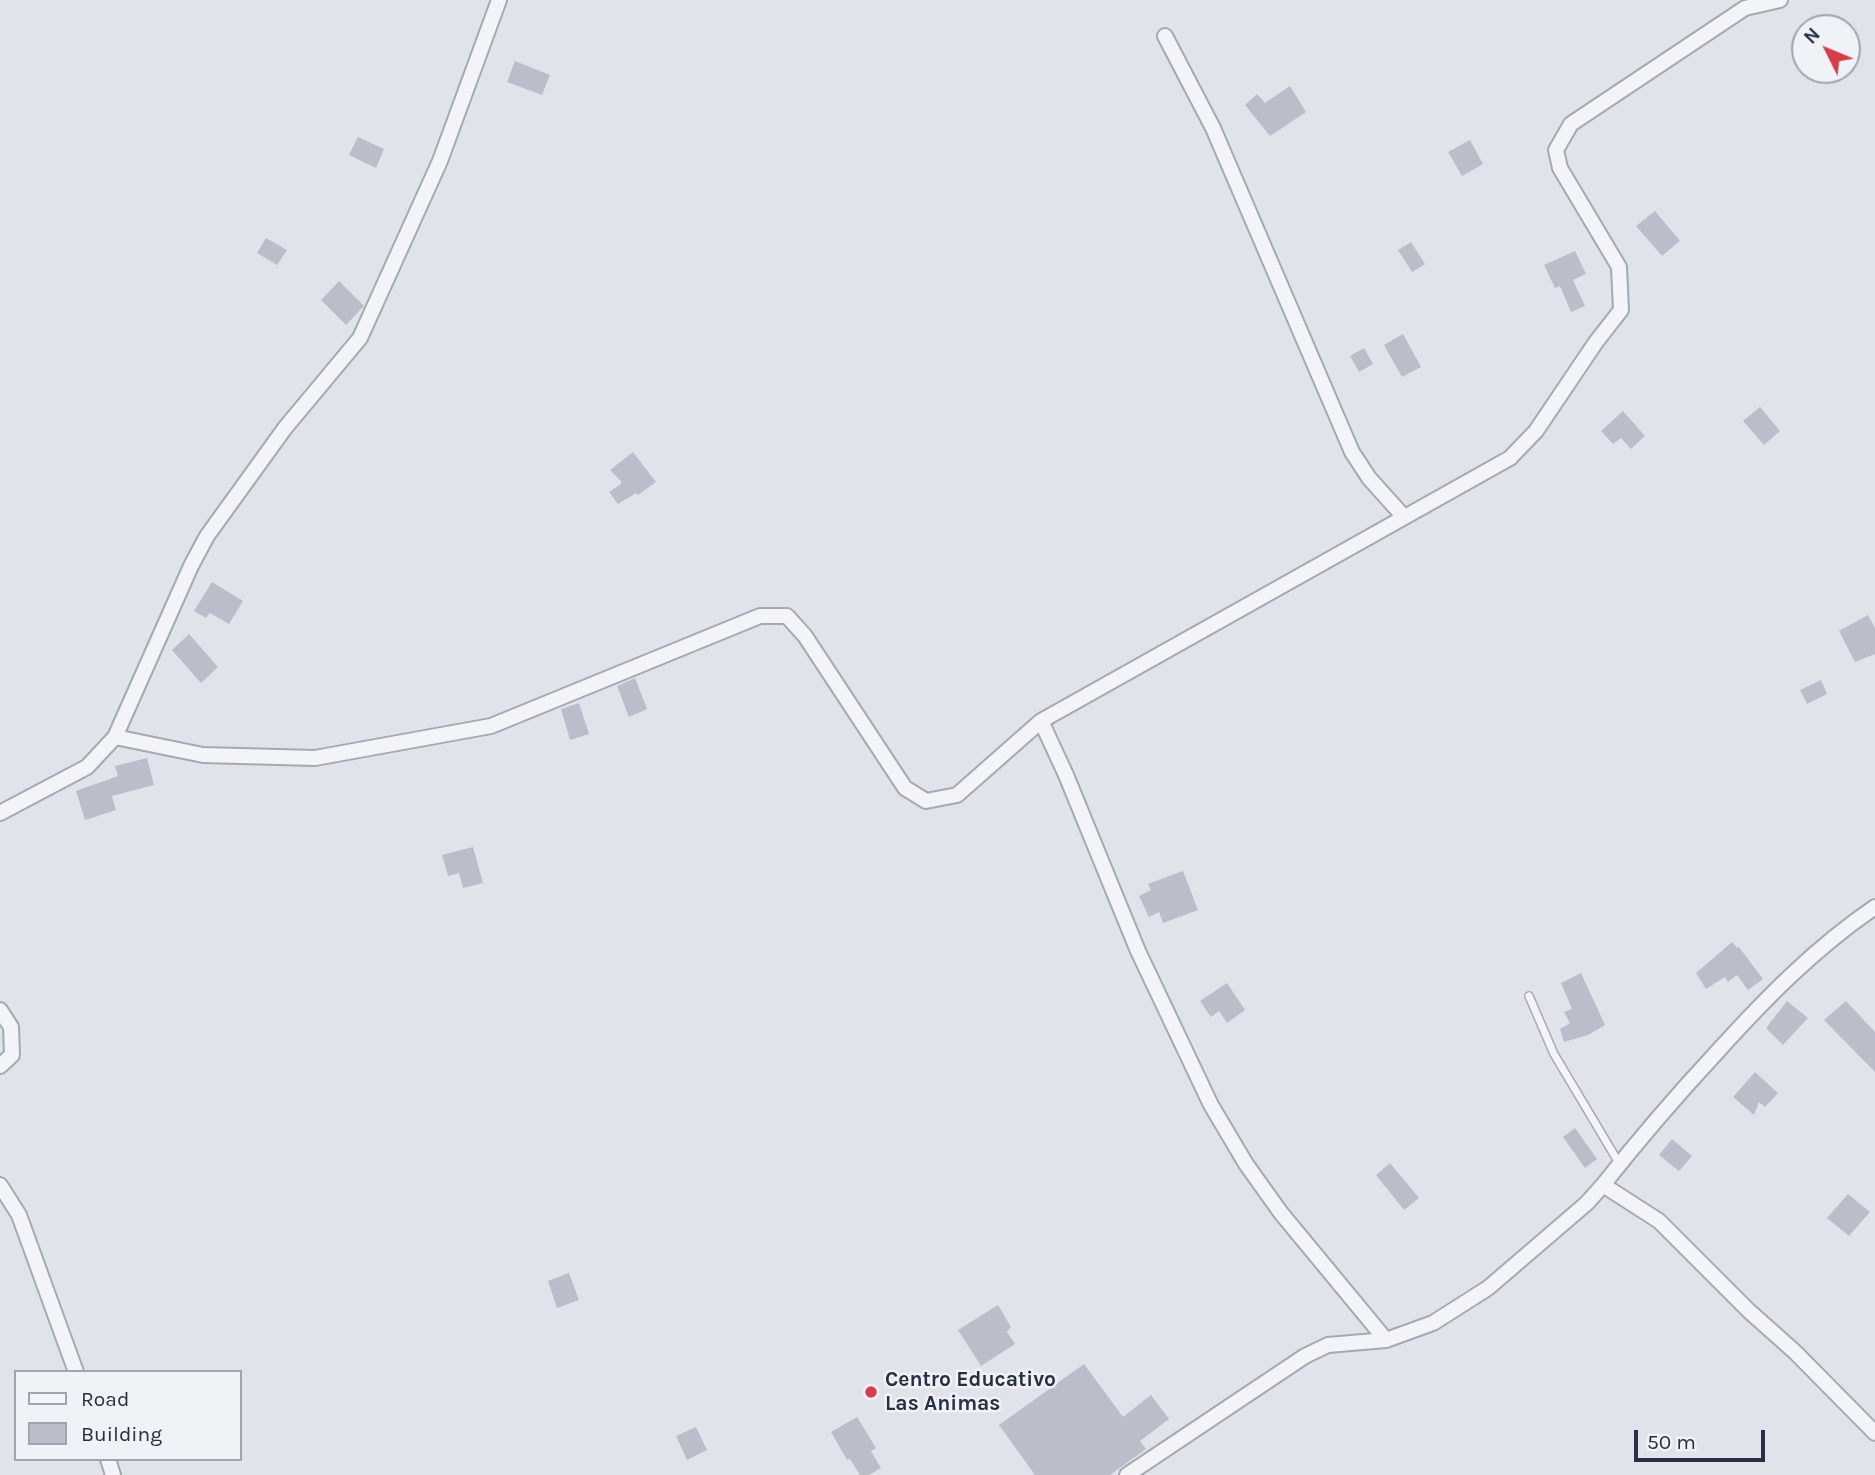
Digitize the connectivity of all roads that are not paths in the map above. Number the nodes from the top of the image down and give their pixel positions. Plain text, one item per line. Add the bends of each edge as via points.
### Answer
1 (499, 0) edge
2 (1780, 0) edge
3 (1165, 36) dead end
4 (1404, 517) junction
5 (1041, 721) junction
6 (115, 737) junction
7 (0, 813) edge
8 (1875, 907) edge
9 (1529, 996) dead end
10 (0, 1010) edge
11 (0, 1066) edge
12 (1620, 1164) junction
13 (0, 1185) edge
14 (1603, 1185) junction
15 (1386, 1340) junction
16 (75, 1370) edge
17 (1875, 1433) edge
18 (1127, 1475) edge

1 - 6 street via 440,161 359,338 285,428 207,536
2 - 4 street via 1745,8 1570,124 1556,150 1560,168 1619,267 1621,310 1536,431 1510,457
3 - 4 street via 1213,128 1352,452
4 - 5 street
5 - 6 street via 957,795 926,801 905,788 805,636 787,616 760,616 491,726 315,758 203,755
5 - 15 street via 1138,951 1211,1105 1281,1213
6 - 7 street via 87,767
8 - 12 street via 1776,987
9 - 12 lane via 1554,1055
10 - 11 street via 11,1027 12,1055
12 - 14 street
13 - 16 street via 19,1215
14 - 15 street via 1488,1288 1433,1323
14 - 17 street via 1659,1221
15 - 18 street via 1328,1345 1304,1356

